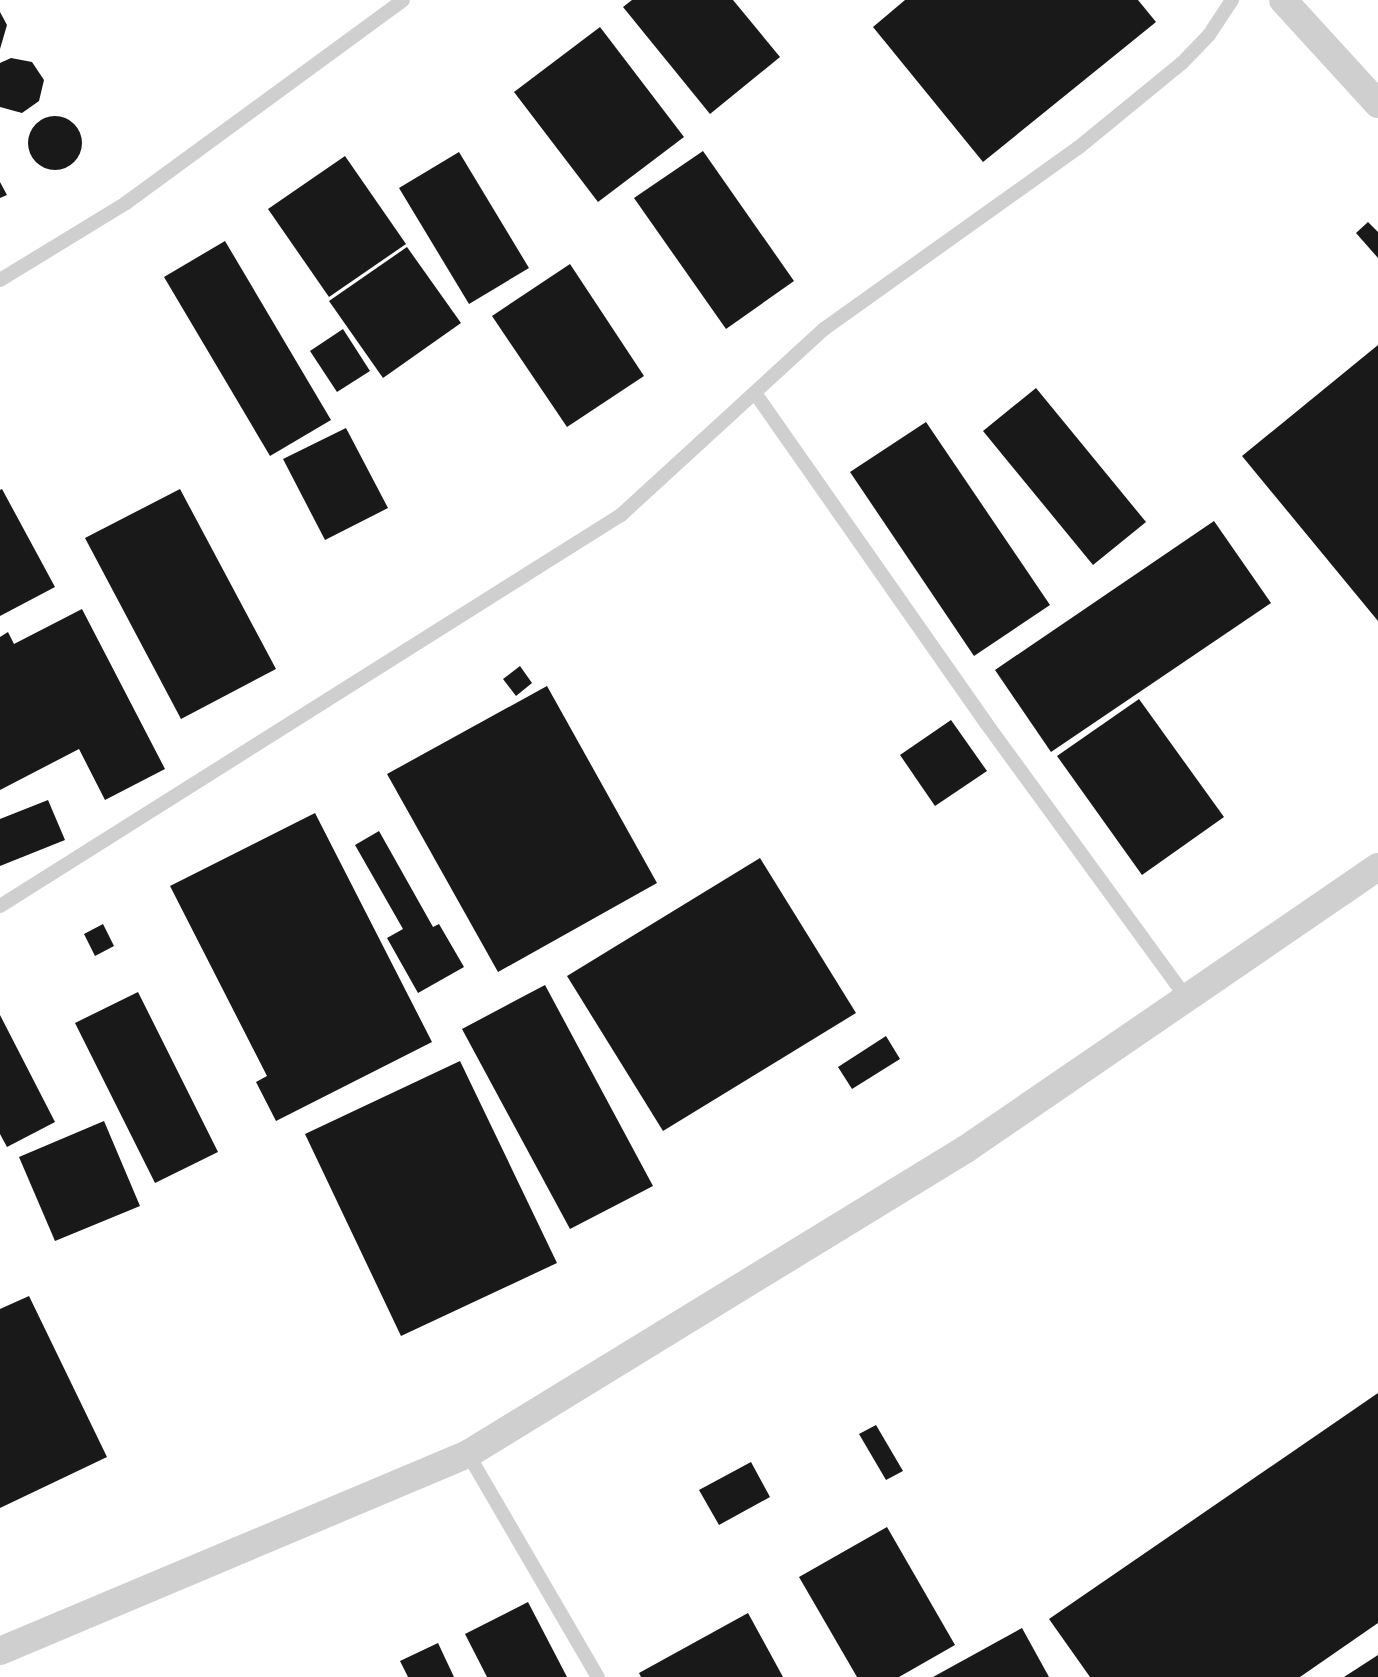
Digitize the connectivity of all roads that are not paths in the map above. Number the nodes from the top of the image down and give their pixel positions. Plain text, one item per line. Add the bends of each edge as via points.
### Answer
1 (403, 0) edge
2 (1232, 0) edge
3 (1283, 0) edge
4 (1377, 101) edge
5 (0, 280) edge
6 (755, 393) junction
7 (1378, 867) edge
8 (0, 906) edge
9 (1188, 1000) junction
10 (468, 1454) junction
11 (0, 1651) edge
12 (598, 1677) edge

1 - 5 lane via 126,202
2 - 6 lane via 1209,35 1182,63 1078,148 824,330
3 - 4 street
6 - 8 lane via 621,515
6 - 9 lane via 986,723
7 - 9 street
9 - 10 street via 966,1149
10 - 11 street
10 - 12 lane

